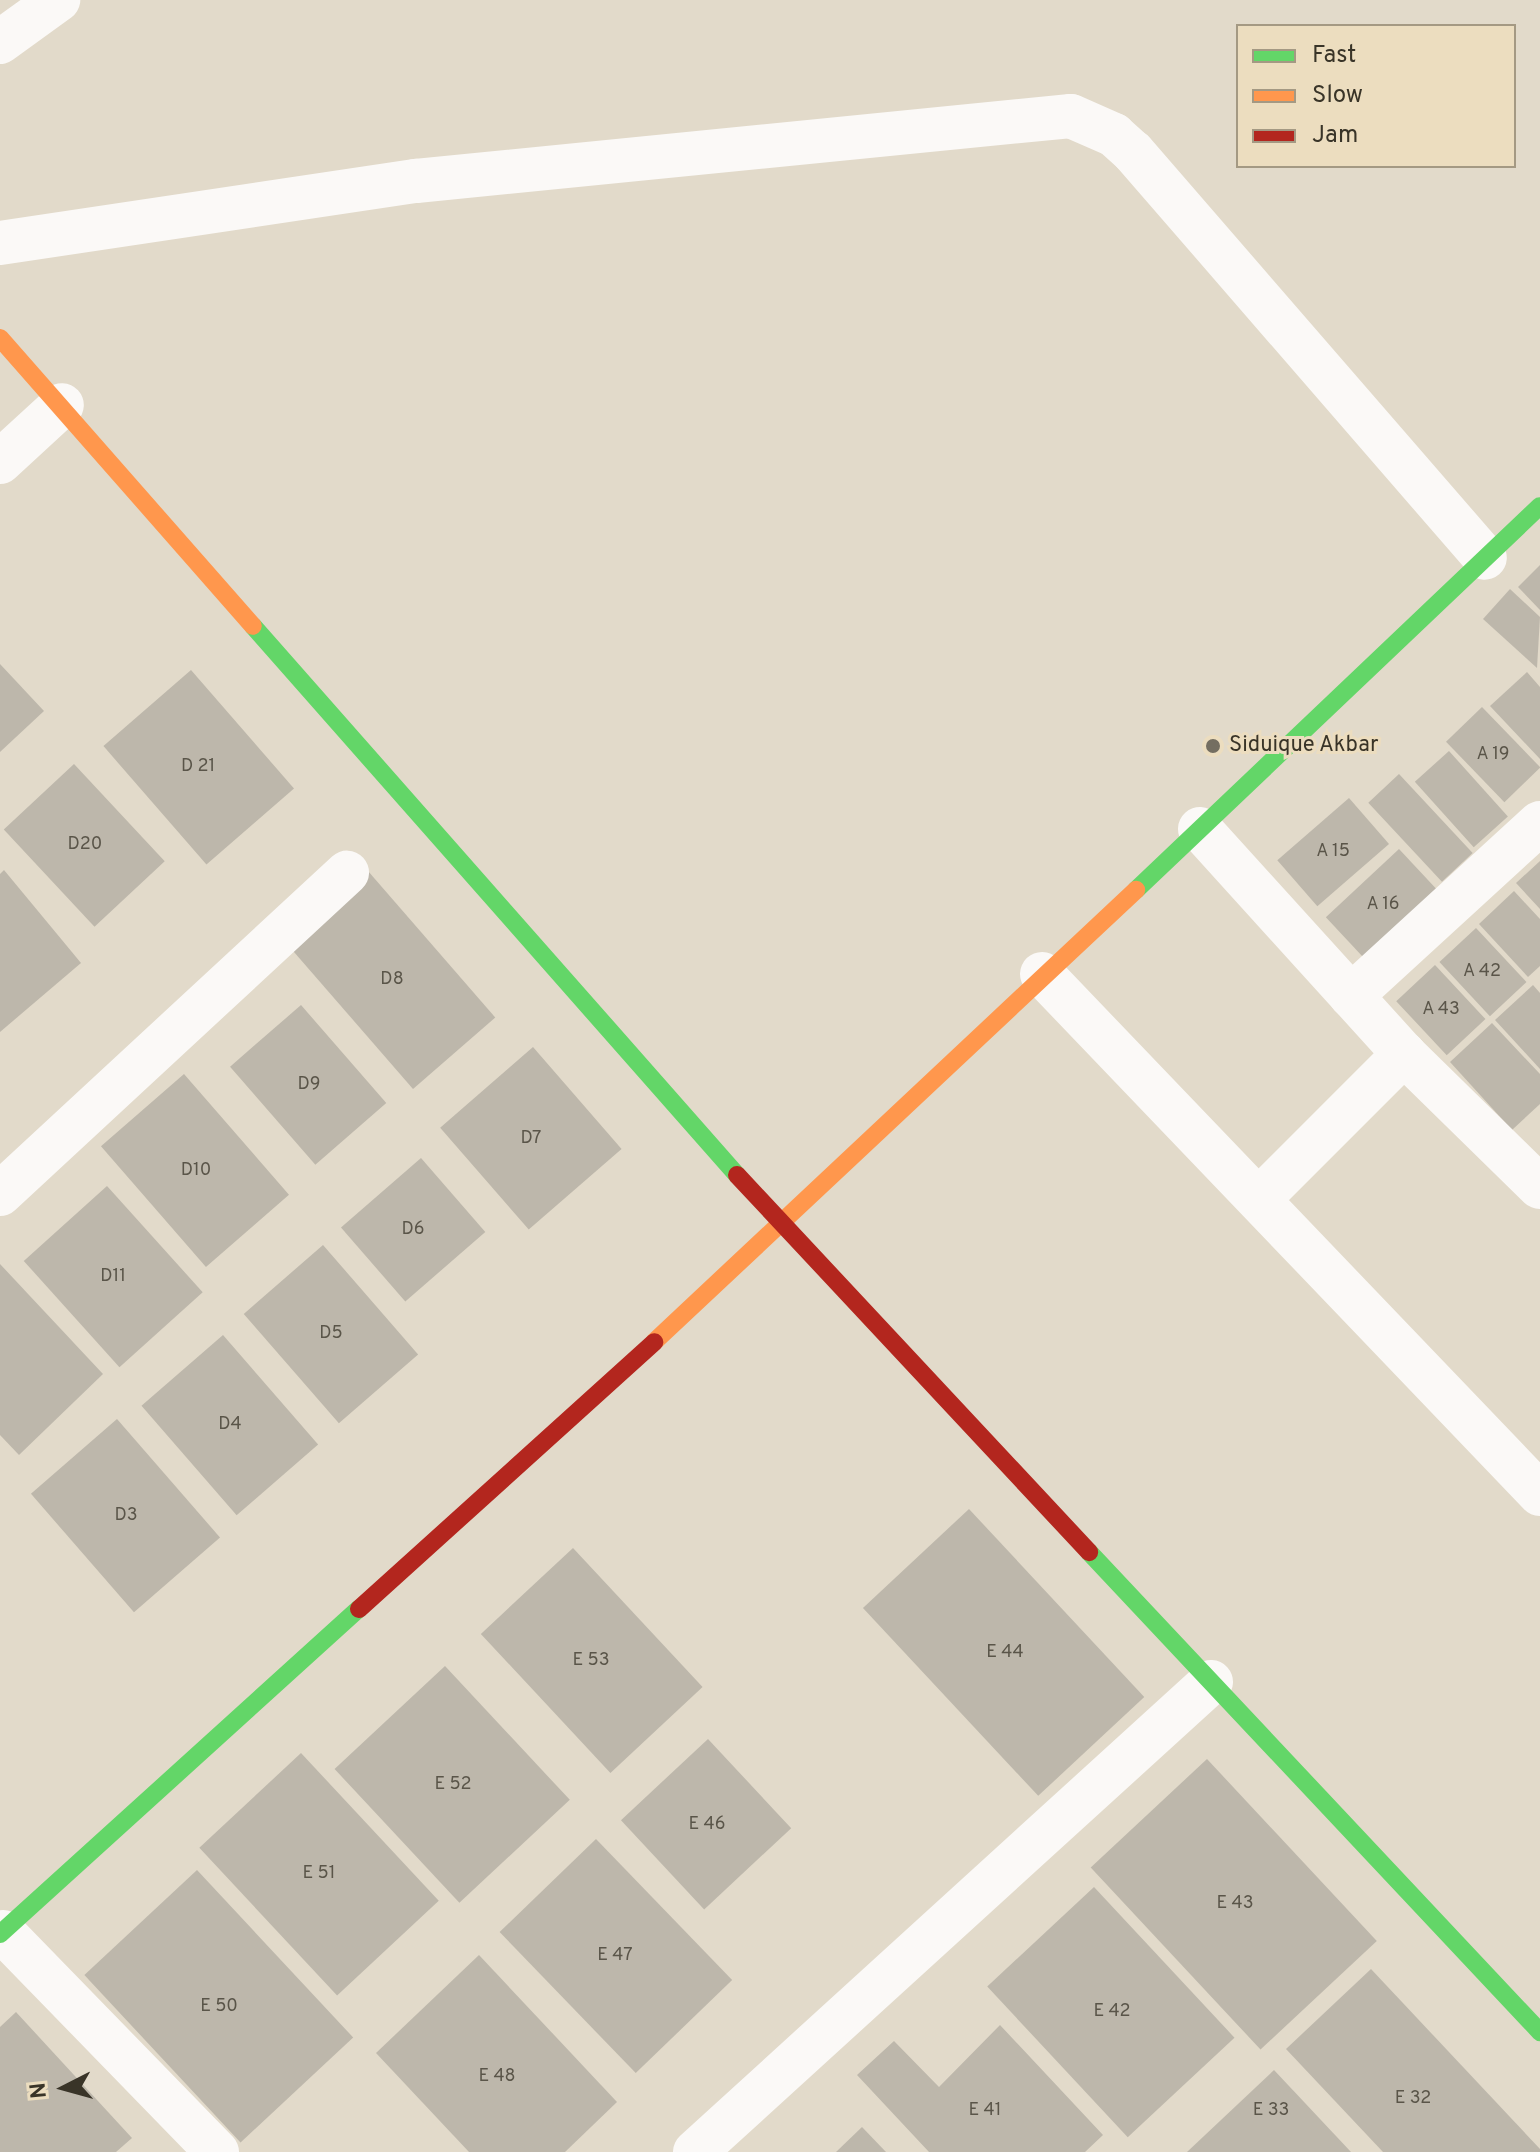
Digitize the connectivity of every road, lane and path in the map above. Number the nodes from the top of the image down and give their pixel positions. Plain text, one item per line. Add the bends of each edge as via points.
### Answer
1 (58, 0) edge
2 (0, 42) edge
3 (0, 243) edge
4 (0, 338) edge
5 (62, 405) junction
6 (0, 462) edge
7 (1540, 506) edge
8 (1485, 558) junction
9 (1540, 823) edge
10 (1200, 829) junction
11 (347, 873) dead end
12 (1042, 974) junction
13 (1351, 996) junction
14 (1404, 1054) junction
15 (1532, 1163) edge
16 (0, 1194) edge
17 (1260, 1198) junction
18 (782, 1226) junction
19 (1540, 1494) edge
20 (1211, 1682) junction
21 (1, 1933) edge
22 (1540, 2032) edge
23 (217, 2152) edge
24 (695, 2152) edge

1 - 2 street
3 - 8 street via 416,181 1071,116 1114,135 1133,152
4 - 5 street
5 - 6 street
5 - 18 street
7 - 8 street
8 - 10 street
9 - 13 street
10 - 12 street
10 - 13 street
11 - 16 street
12 - 17 street
12 - 18 street
13 - 14 street
14 - 15 street
14 - 17 street
17 - 19 street
18 - 20 street
18 - 21 street
20 - 22 street
20 - 24 street
21 - 23 street

